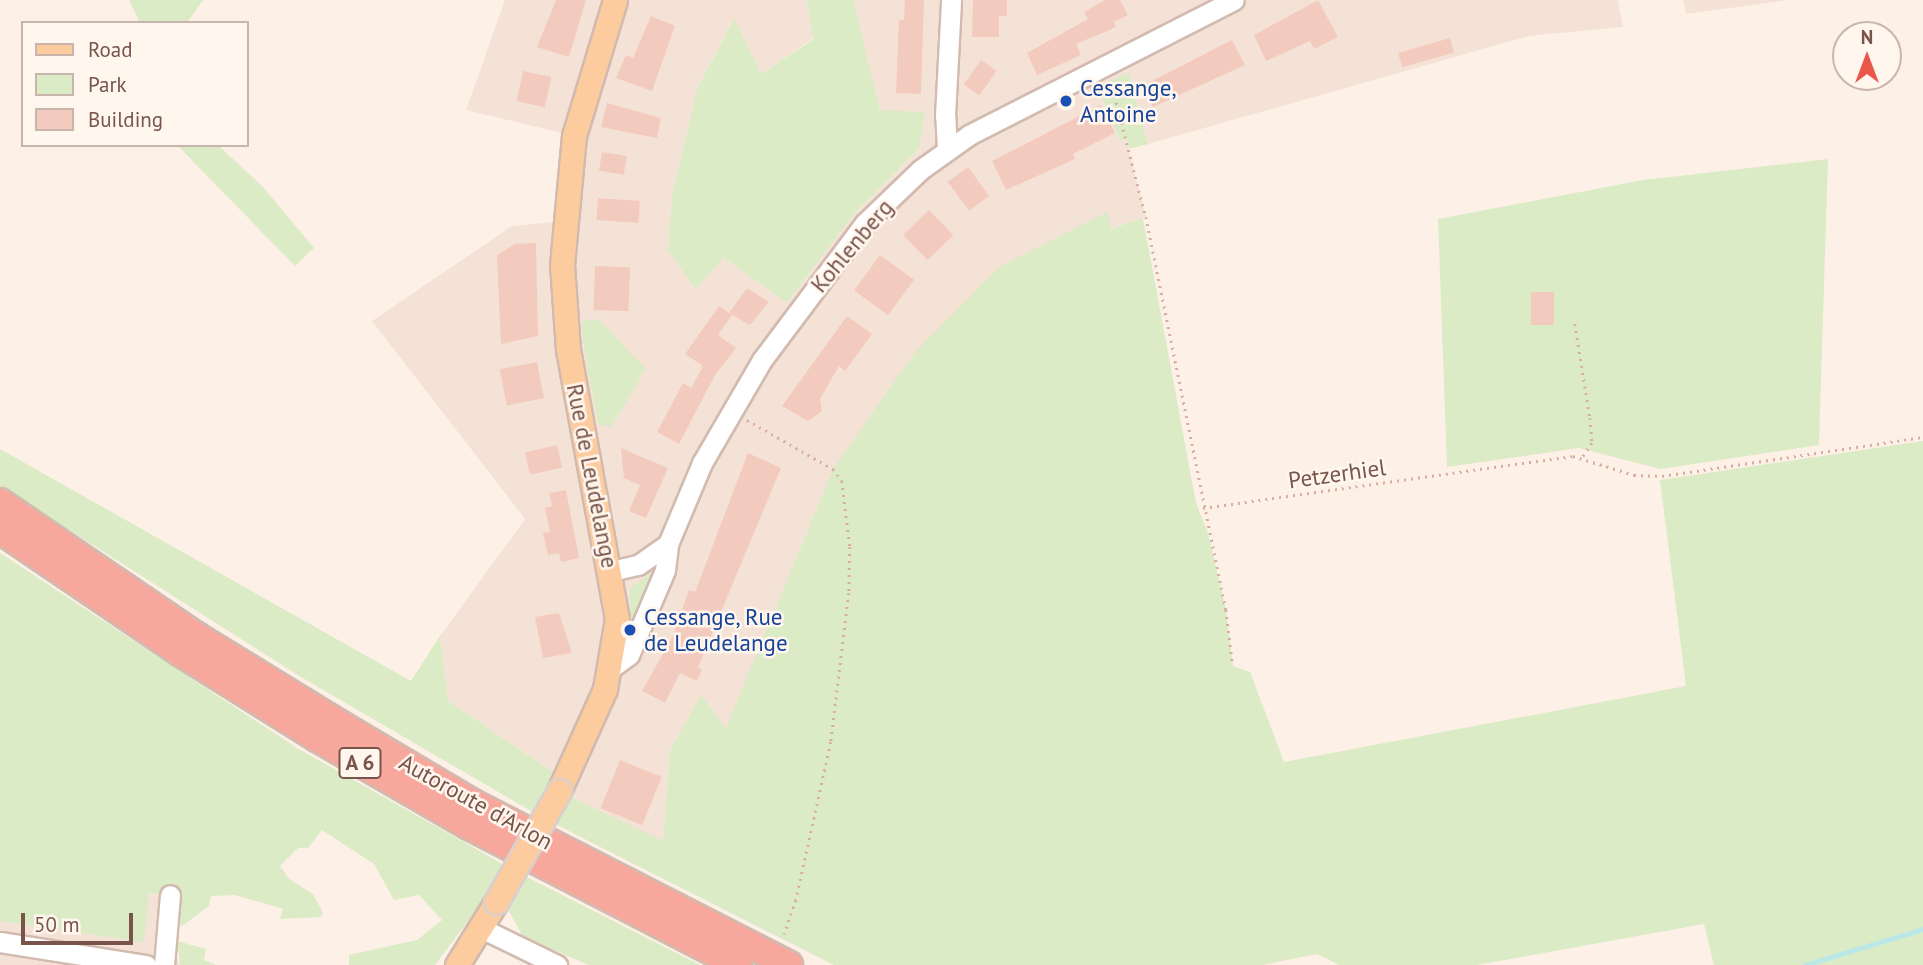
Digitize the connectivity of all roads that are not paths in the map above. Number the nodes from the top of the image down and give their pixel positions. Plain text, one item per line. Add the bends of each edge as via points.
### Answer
1 (615, 0) edge
2 (951, 0) edge
3 (1234, 0) edge
4 (947, 149) junction
5 (0, 502) edge
6 (0, 530) edge
7 (668, 544) junction
8 (611, 570) junction
9 (611, 668) junction
10 (170, 895) dead end
11 (481, 928) junction
12 (0, 942) edge
13 (36, 954) edge
14 (0, 958) edge
15 (146, 965) edge
16 (164, 965) edge
17 (457, 965) edge
18 (557, 965) edge
19 (738, 965) edge
20 (789, 965) edge

1 - 8 main road, Rue de Leudelange via 574,136 562,265 568,350
2 - 4 street via 944,116
3 - 4 street, Kohlenberg
4 - 7 street, Kohlenberg via 865,223 729,409
5 - 20 highway, Autoroute d'Arlon / A 6 via 198,637 366,740 649,897
6 - 19 highway, Autoroute d'Arlon / A 6 via 181,653 317,738 469,826
7 - 8 street via 638,565
7 - 9 street, Kohlenberg via 665,570 629,655
8 - 9 main road, Rue de Leudelange via 617,619
9 - 11 main road, Rue de Leudelange, bridge via 559,791
10 - 16 street
11 - 17 main road, Rue de Leudelange
11 - 18 street
12 - 13 street
13 - 14 street
13 - 15 street

